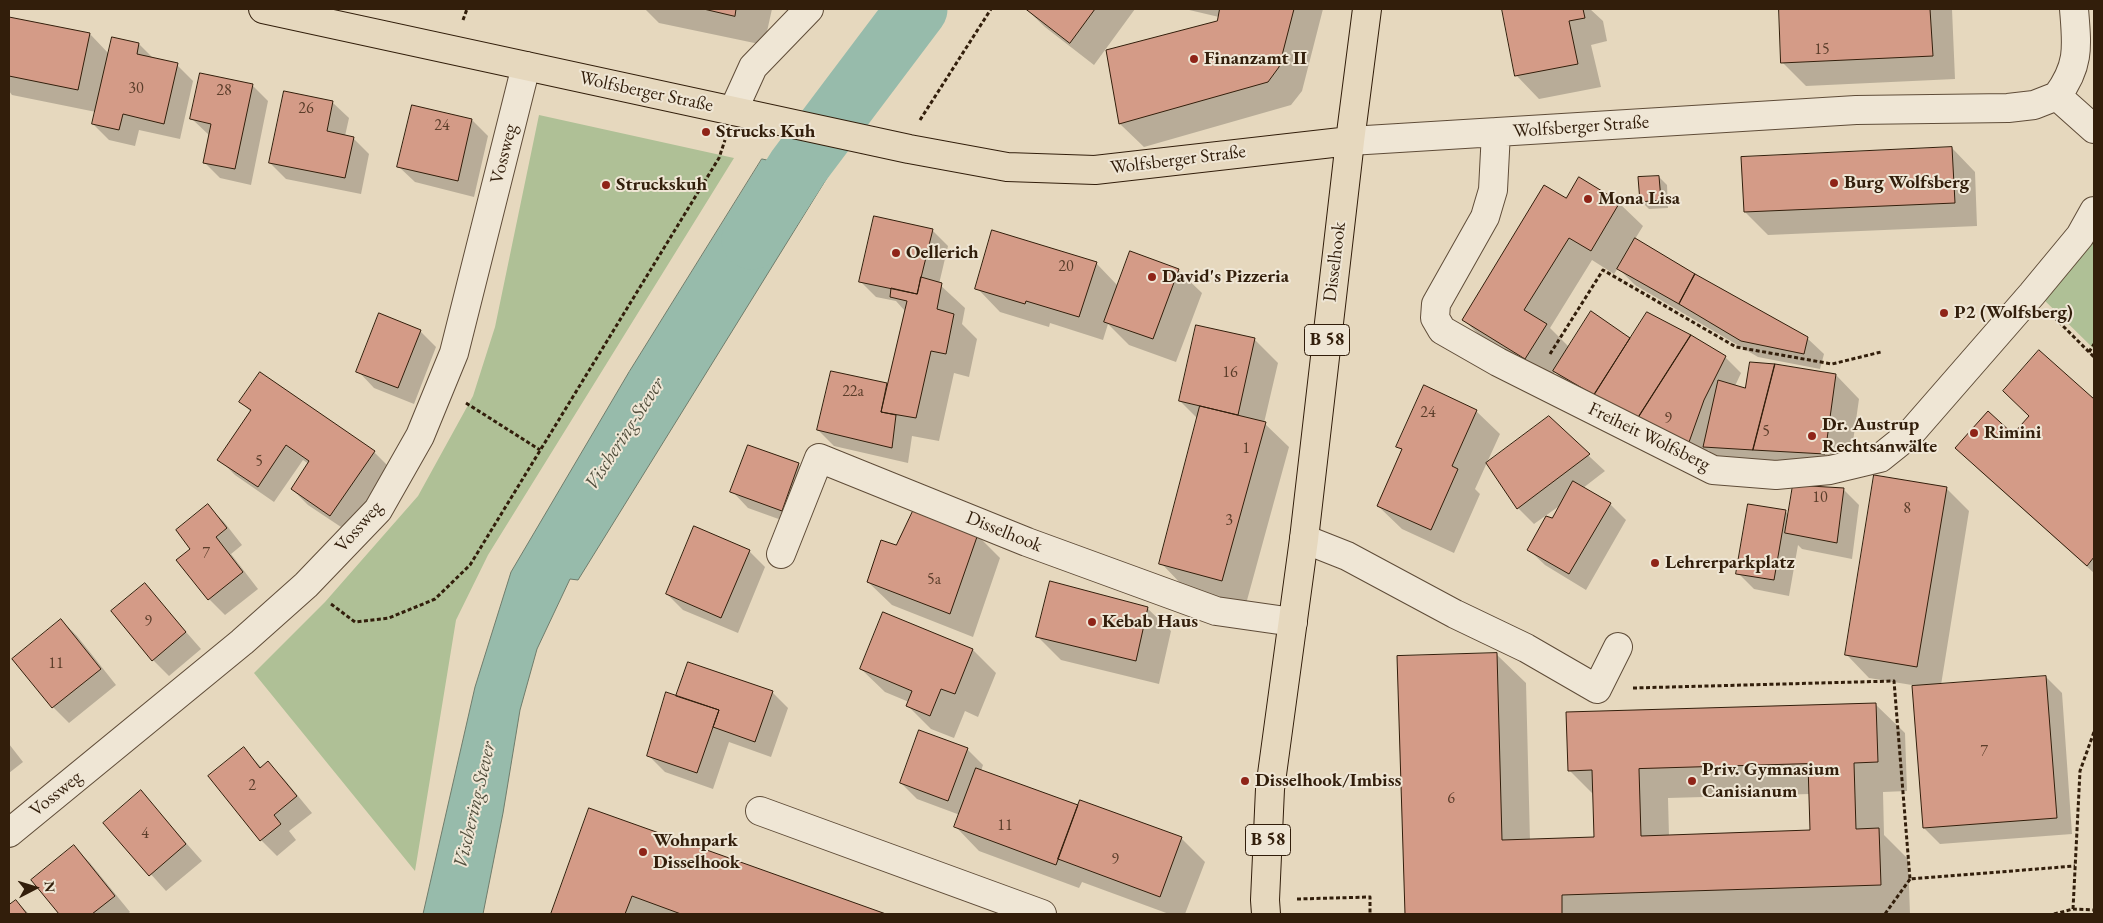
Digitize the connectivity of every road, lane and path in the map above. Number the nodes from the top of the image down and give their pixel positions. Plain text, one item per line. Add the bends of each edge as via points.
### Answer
1 (263, 9) edge
2 (809, 9) edge
3 (991, 9) edge
4 (1367, 9) edge
5 (2074, 9) edge
6 (526, 66) junction
7 (2057, 96) junction
8 (733, 111) junction
9 (2094, 129) edge
10 (1496, 132) junction
11 (1350, 140) junction
12 (909, 150) junction
13 (2094, 211) edge
14 (2032, 294) junction
15 (2094, 344) edge
16 (1881, 352) dead end
17 (2088, 352) junction
18 (2094, 357) edge
19 (1534, 379) junction
20 (440, 386) junction
21 (540, 450) junction
22 (1304, 540) junction
23 (781, 554) dead end
24 (306, 585) junction
25 (1293, 622) junction
26 (1618, 647) dead end
27 (1597, 689) junction
28 (2094, 732) edge
29 (760, 811) dead end
30 (9, 833) edge
31 (2075, 866) junction
32 (1910, 879) junction
33 (1266, 907) edge
34 (2073, 909) junction
35 (2094, 910) edge
36 (1042, 914) edge
37 (1370, 914) edge
38 (1885, 914) edge
39 (2054, 914) edge

1 - 6 main road, Wolfsberger Straße
2 - 8 street via 753,67
3 - 12 path via 920,118
4 - 11 main road, B 58
5 - 7 street via 2076,61
6 - 8 main road, Wolfsberger Straße
6 - 20 street, Vossweg via 464,318
7 - 9 street
7 - 10 street, Wolfsberger Straße via 2034,105 2008,108 1856,110
8 - 12 main road, Wolfsberger Straße
8 - 21 path via 719,158
10 - 11 street, Wolfsberger Straße
10 - 19 street, Freiheit Wolfsberg via 1493,190 1485,217 1436,304 1435,318 1442,330
11 - 12 main road, Wolfsberger Straße via 1095,170 1007,167
11 - 22 main road, Disselhook / B 58
13 - 14 street, Freiheit Wolfsberg via 2080,236
14 - 17 path
14 - 19 street, Freiheit Wolfsberg via 1910,434 1880,458 1830,470 1776,475 1713,470
15 - 17 path
16 - 19 path via 1832,364 1736,347 1602,270
17 - 18 path
20 - 21 path
20 - 24 street, Vossweg via 420,436 378,510
21 - 24 path via 470,565 435,599 389,618 355,622
22 - 25 main road, Disselhook / B 58
22 - 27 street via 1347,556 1526,648
23 - 25 street, Disselhook via 819,458 1027,542 1216,611
24 - 30 street, Vossweg
25 - 33 main road, Disselhook / B 58 via 1270,789
26 - 27 street
27 - 32 path via 1894,681
28 - 31 path via 2080,771
29 - 36 street
31 - 32 path
31 - 34 path
32 - 38 path
33 - 37 path via 1370,897
34 - 35 path
34 - 39 path

